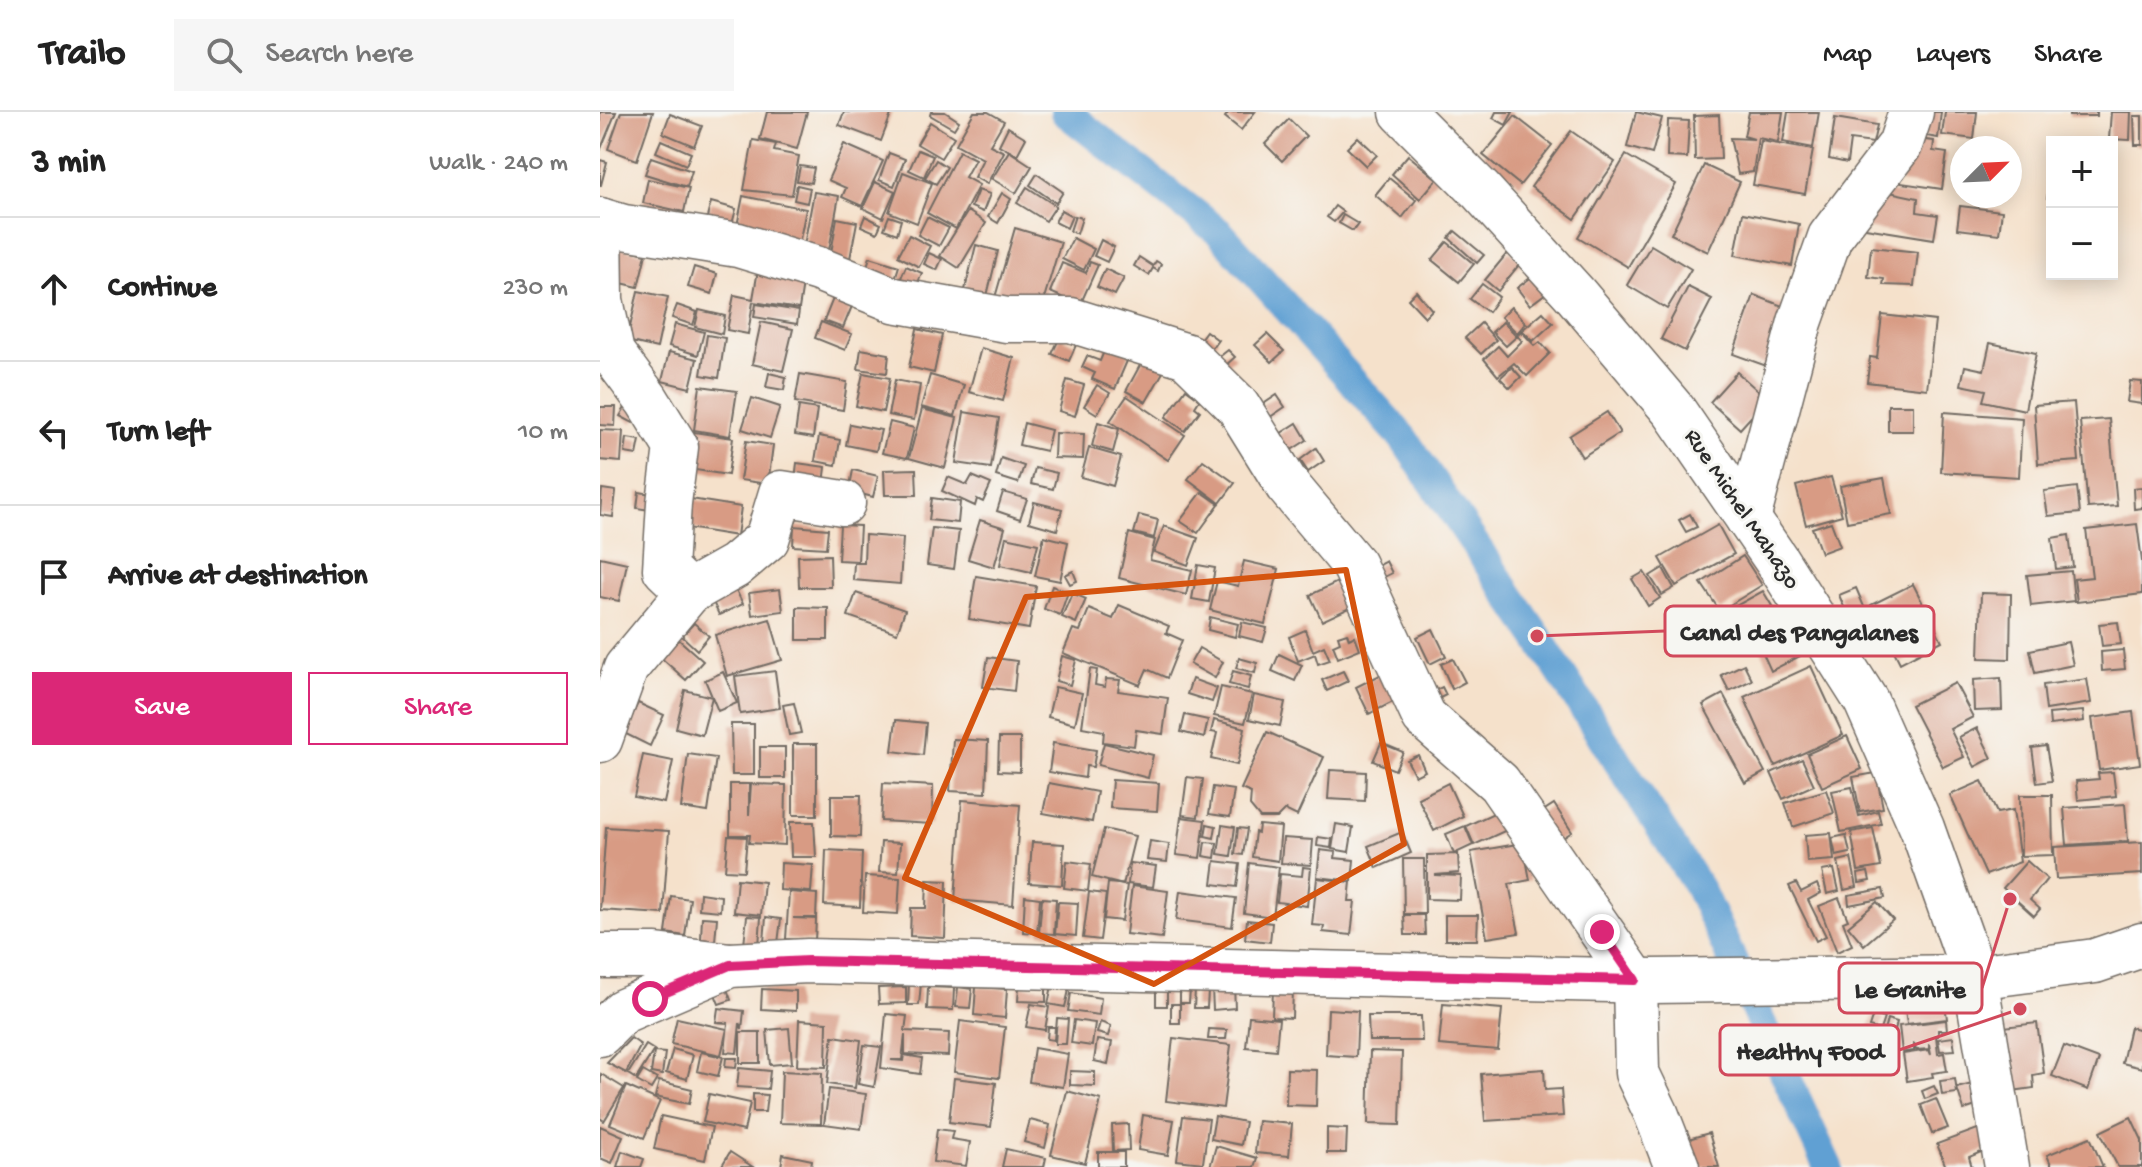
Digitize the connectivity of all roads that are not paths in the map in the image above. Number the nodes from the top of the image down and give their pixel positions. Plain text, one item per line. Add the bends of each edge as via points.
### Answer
1 (1402, 112) edge
2 (1911, 112) edge
3 (600, 220) edge
4 (843, 503) dead end
5 (1748, 519) junction
6 (689, 592) junction
7 (600, 740) edge
8 (2142, 945) edge
9 (600, 956) edge
10 (730, 965) junction
11 (1975, 977) junction
12 (1644, 980) junction
13 (600, 1034) edge
14 (1677, 1167) edge
15 (2007, 1167) edge

1 - 5 street, Rue Michel Mahazo via 1502,214 1654,387
2 - 5 street via 1900,145 1830,237 1800,322
3 - 6 street via 601,300 612,353 676,447 665,569
3 - 12 street via 738,245 894,300 1007,320 1071,320 1187,356 1238,406 1287,485 1354,565 1424,717 1499,783
4 - 6 street via 781,493 767,539 735,566
5 - 11 street, Rue Michel Mahazo via 1866,701 1922,828
6 - 7 street via 626,668
8 - 11 street via 2095,961
9 - 10 street
10 - 12 street via 808,961
10 - 13 street via 623,1011
11 - 12 street
11 - 15 street, Rue Michel Mahazo
12 - 14 street via 1637,1073

